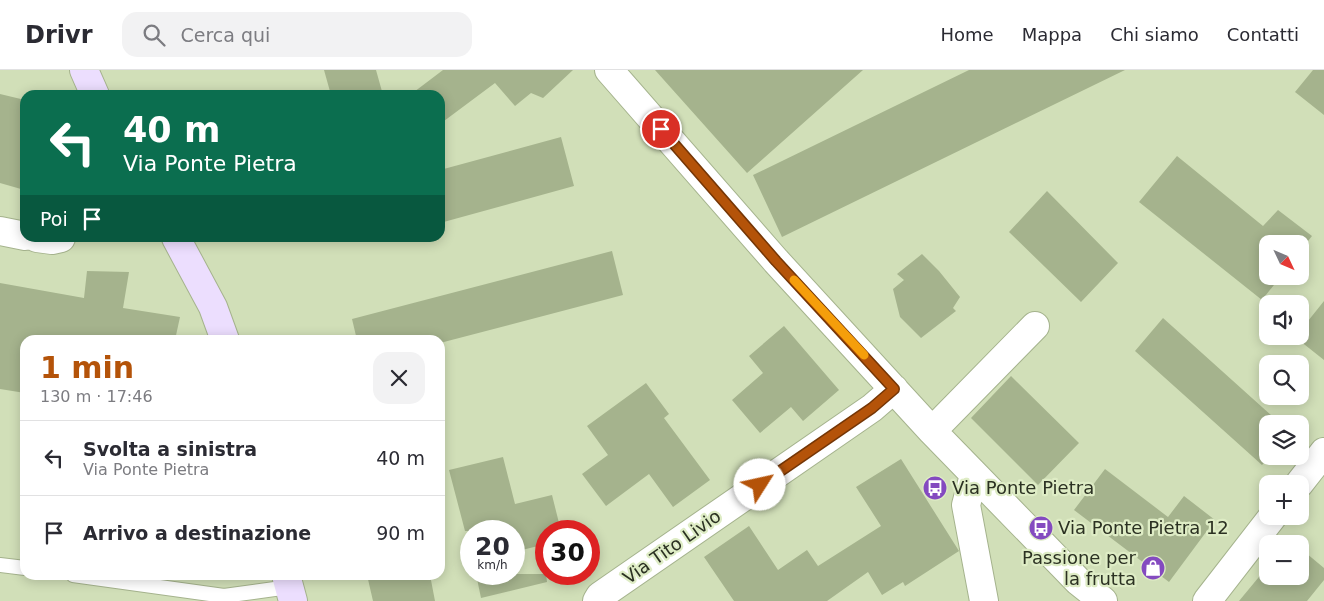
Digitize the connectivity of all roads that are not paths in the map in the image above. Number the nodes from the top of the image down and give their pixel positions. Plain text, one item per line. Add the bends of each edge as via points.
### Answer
1 (84, 70) edge
2 (609, 70) edge
3 (93, 90) edge
4 (0, 231) edge
5 (20, 235) edge
6 (178, 242) edge
7 (1035, 326) dead end
8 (223, 335) edge
9 (894, 389) junction
10 (932, 431) junction
11 (1324, 452) edge
12 (974, 475) junction
13 (1306, 475) edge
14 (1267, 525) edge
15 (0, 565) edge
16 (20, 567) edge
17 (109, 580) edge
18 (290, 588) edge
19 (597, 601) edge
20 (984, 601) edge
21 (1103, 601) edge
22 (1207, 601) edge

1 - 3 street
2 - 9 street via 770,254
4 - 5 street
6 - 8 street via 213,307
7 - 10 street
9 - 10 street
9 - 19 street, Via Tito Livio via 872,408
10 - 12 street
11 - 13 street
12 - 20 street via 966,505
12 - 21 street via 1078,581
14 - 22 street
15 - 16 lane
17 - 18 lane via 224,596

